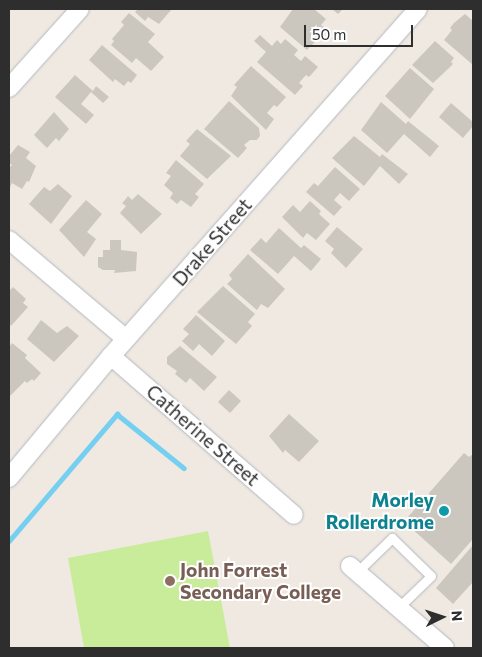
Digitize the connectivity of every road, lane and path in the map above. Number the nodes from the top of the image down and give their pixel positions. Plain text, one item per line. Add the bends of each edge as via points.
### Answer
1 (80, 9) edge
2 (418, 9) edge
3 (9, 88) edge
4 (9, 240) edge
5 (126, 339) junction
6 (111, 356) junction
7 (9, 478) edge
8 (294, 515) dead end
9 (354, 569) joint
10 (398, 608) junction
11 (445, 648) edge

1 - 3 street
2 - 5 street, Drake Street
4 - 5 street
5 - 6 street, Drake Street
6 - 7 street, Drake Street
6 - 8 street, Catherine Street
9 - 10 street
9 - 10 lane via 392,538 431,576
10 - 11 street

